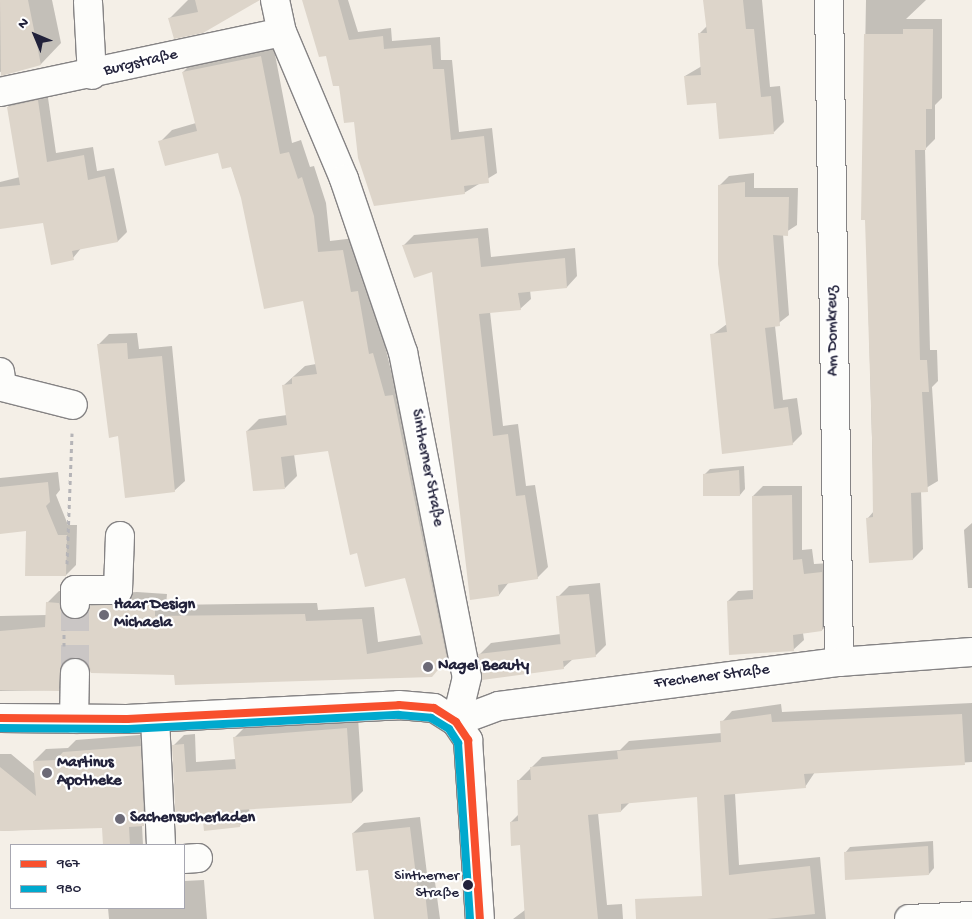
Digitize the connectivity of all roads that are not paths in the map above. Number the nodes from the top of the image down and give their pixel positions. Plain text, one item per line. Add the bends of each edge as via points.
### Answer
1 (275, 0) edge
2 (829, 0) edge
3 (88, 2) dead end
4 (282, 32) junction
5 (92, 75) junction
6 (0, 92) edge
7 (0, 372) edge
8 (73, 405) road end
9 (120, 536) dead end
10 (75, 604) tunnel mouth
11 (972, 652) edge
12 (839, 662) junction
13 (75, 673) tunnel mouth
14 (0, 718) edge
15 (155, 718) junction
16 (74, 719) junction
17 (456, 722) junction
18 (161, 844) edge
19 (972, 916) edge
20 (480, 919) edge
21 (909, 919) edge

1 - 4 street, Sintherner Straße
2 - 12 street, Am Domkreuz
3 - 5 street
4 - 5 street, Burgstraße
4 - 17 street, Sintherner Straße via 344,179 403,352 467,677
5 - 6 street, Burgstraße
7 - 8 street via 2,387
9 - 10 street via 118,590 75,590
11 - 12 street, Frechener Straße
12 - 17 street, Frechener Straße via 499,706
13 - 16 street
14 - 16 street
15 - 16 street
15 - 17 street via 400,705 434,708
15 - 18 street
17 - 20 street via 469,750
19 - 21 street

